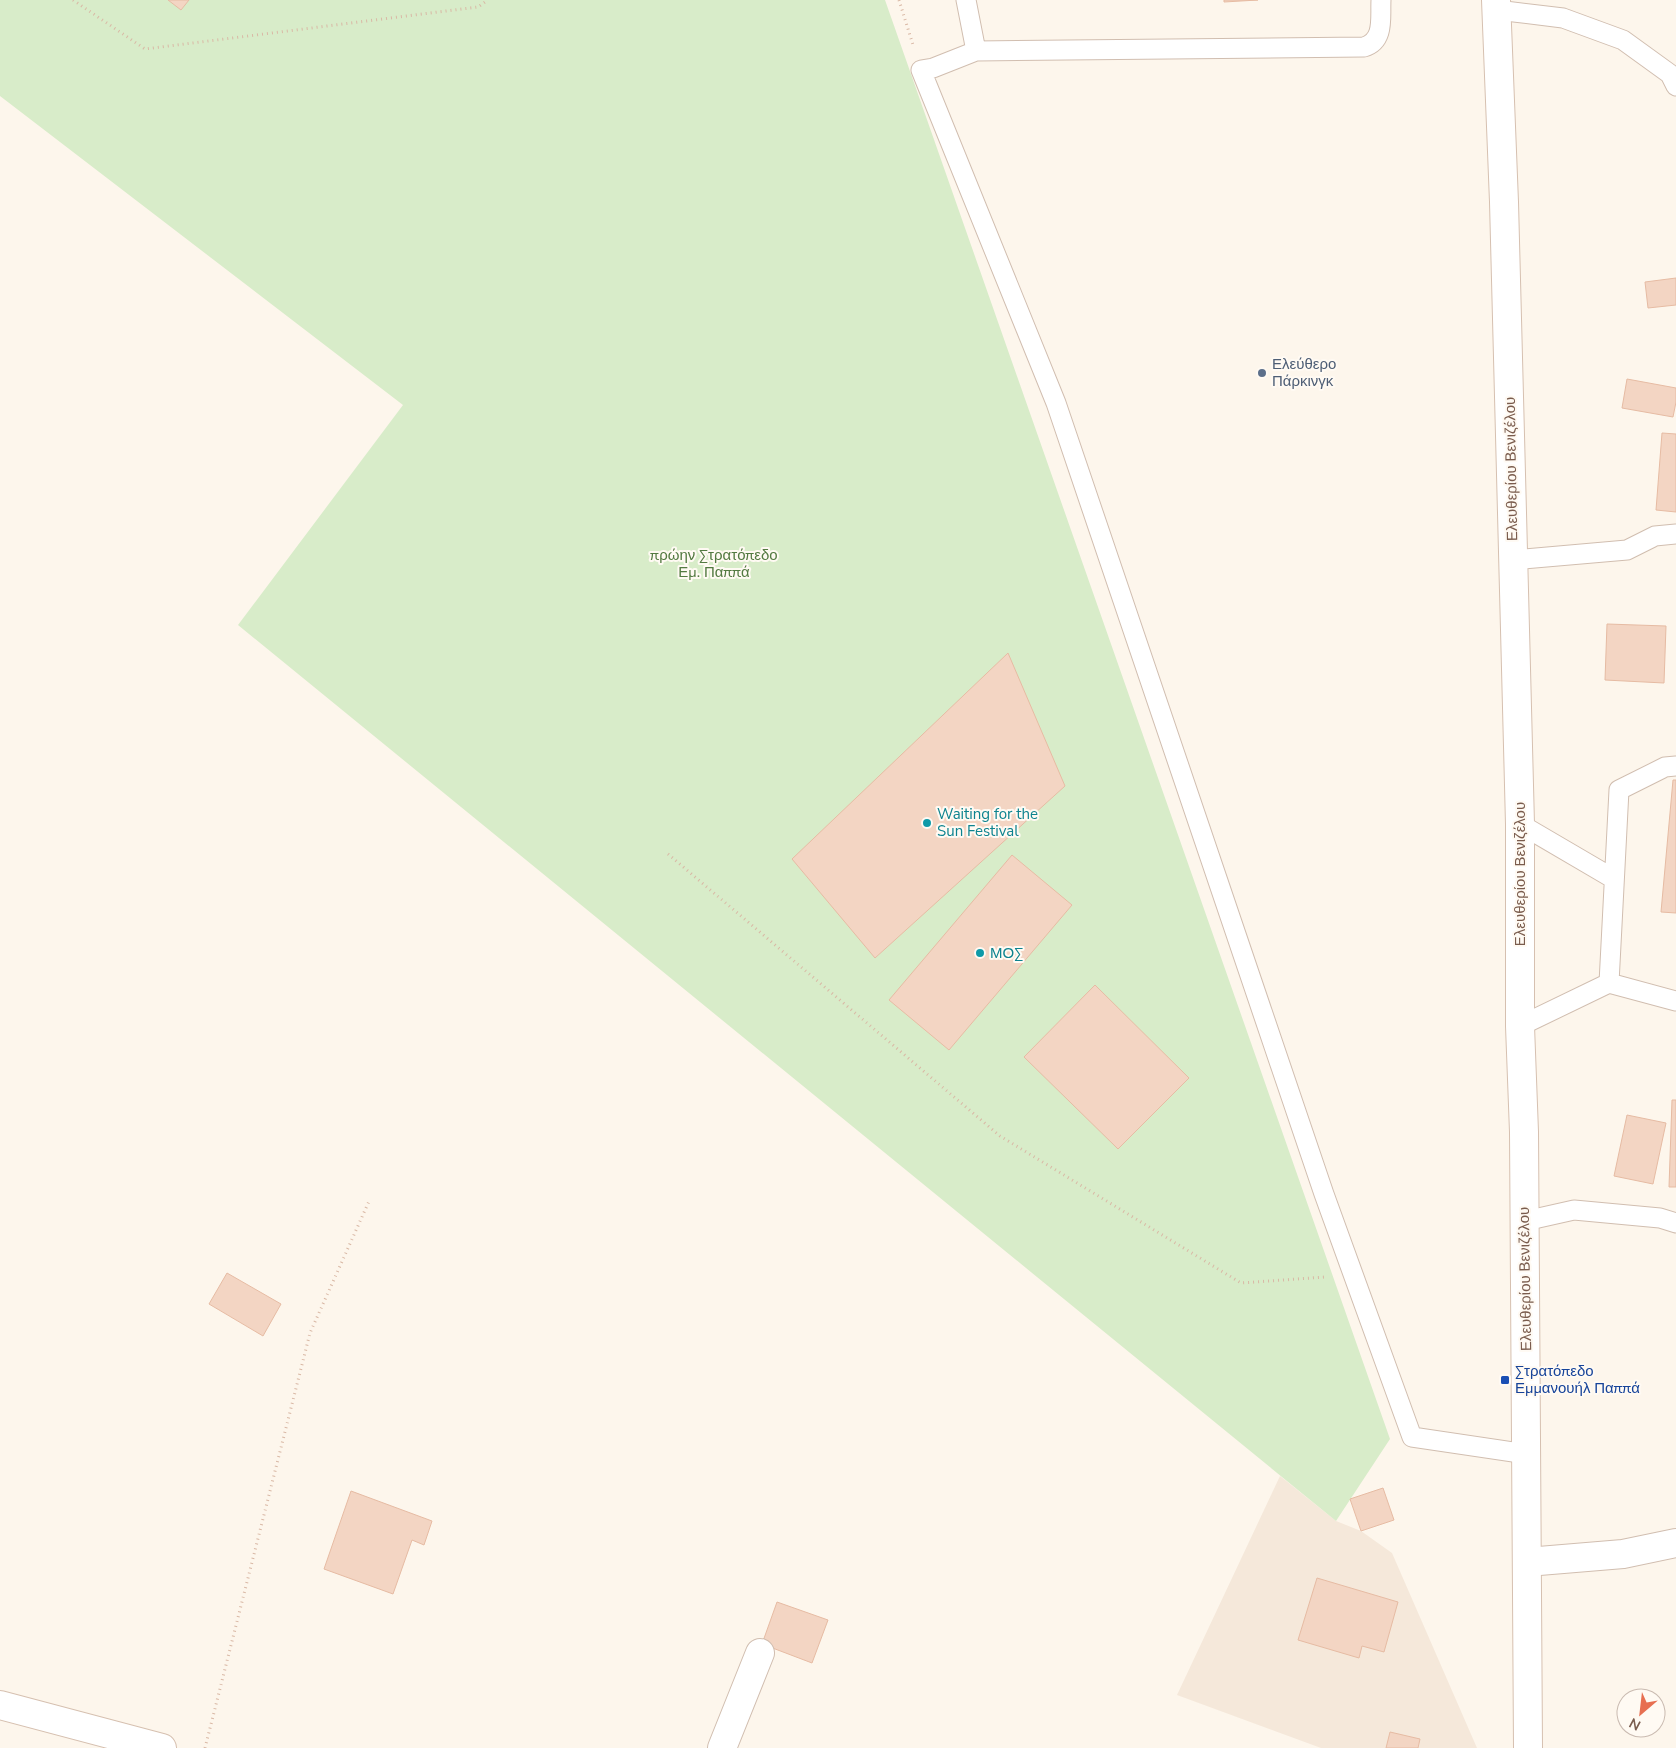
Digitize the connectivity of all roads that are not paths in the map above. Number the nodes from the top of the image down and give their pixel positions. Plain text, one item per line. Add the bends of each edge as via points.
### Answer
1 (966, 0) edge
2 (1381, 0) edge
3 (1496, 5) edge
4 (976, 51) junction
5 (1676, 86) edge
6 (1676, 534) edge
7 (1513, 560) junction
8 (1676, 766) edge
9 (1520, 824) junction
10 (1614, 879) junction
11 (1609, 983) junction
12 (1676, 1000) edge
13 (1520, 1026) junction
14 (1525, 1221) junction
15 (1676, 1223) edge
16 (1527, 1454) junction
17 (1676, 1543) edge
18 (1527, 1562) junction
19 (760, 1653) dead end
20 (0, 1705) edge
21 (162, 1748) edge
22 (722, 1748) edge
23 (1528, 1748) edge

1 - 4 lane
2 - 4 lane via 1380,32 1372,45 1364,47
3 - 5 lane via 1563,18 1623,40 1670,74
3 - 7 main road, Ελευθερίου Βενιζέλου
4 - 16 lane via 921,70 1056,403 1321,1185 1412,1437
6 - 7 lane via 1655,536 1627,550
7 - 9 main road, Ελευθερίου Βενιζέλου
8 - 10 lane via 1665,766 1618,790
9 - 10 lane
9 - 13 main road, Ελευθερίου Βενιζέλου
10 - 11 lane
11 - 12 lane
11 - 13 lane
13 - 14 main road, Ελευθερίου Βενιζέλου
14 - 15 lane via 1574,1210 1660,1218
14 - 16 main road, Ελευθερίου Βενιζέλου
16 - 18 main road, Ελευθερίου Βενιζέλου
17 - 18 main road via 1623,1554
18 - 23 main road, Ελευθερίου Βενιζέλου
19 - 22 main road
20 - 21 main road

